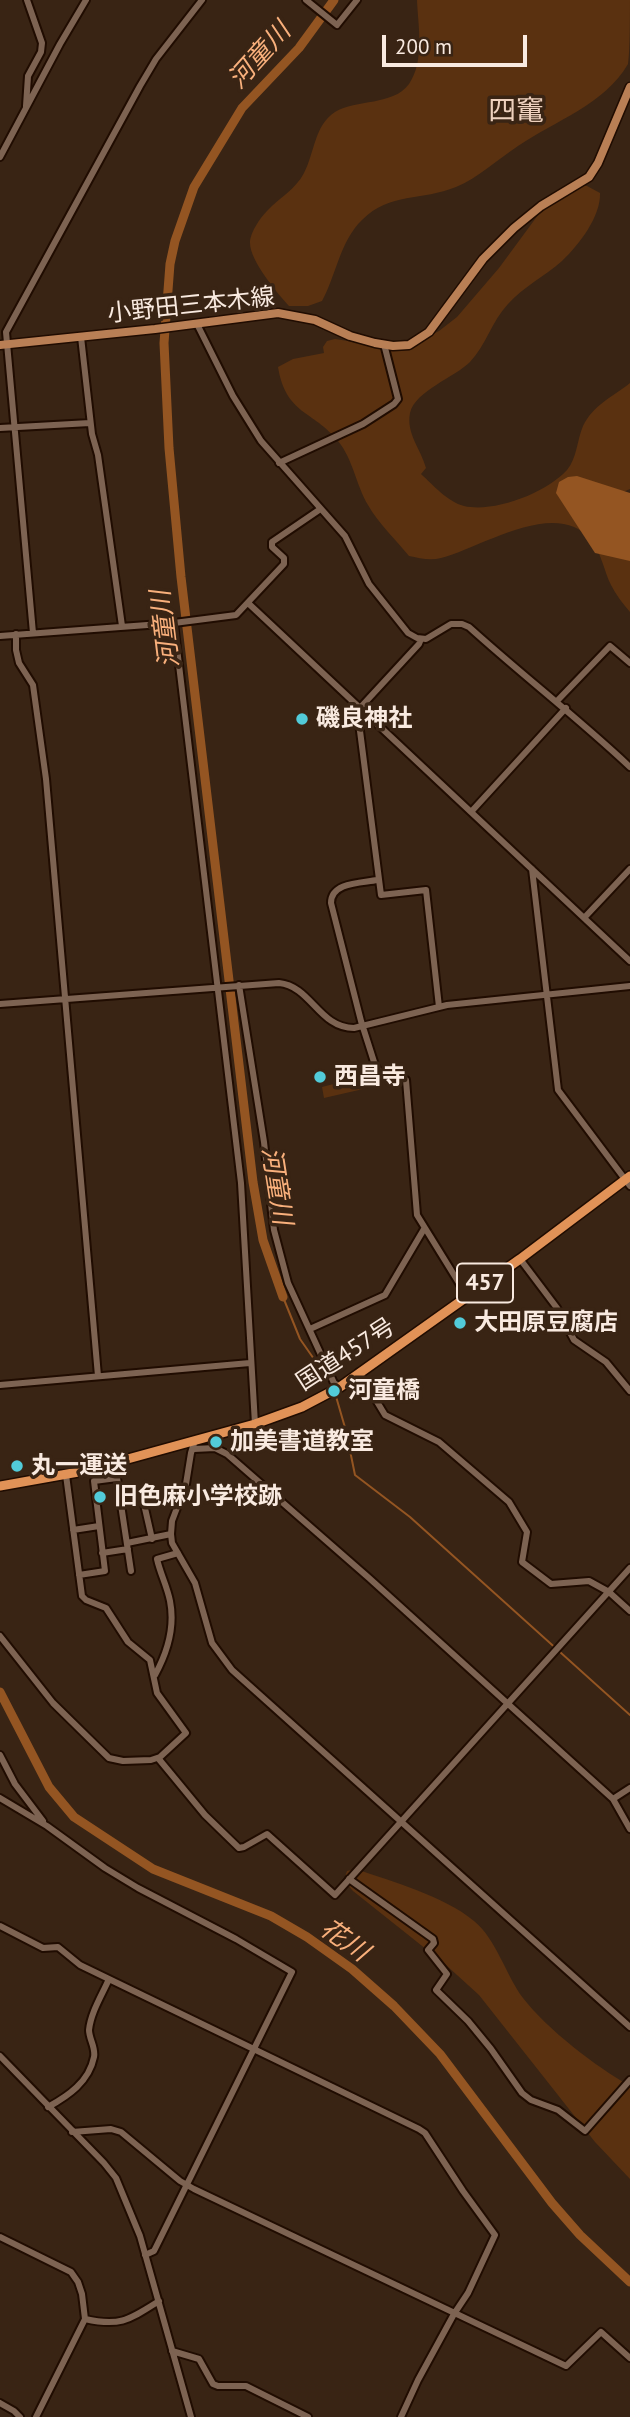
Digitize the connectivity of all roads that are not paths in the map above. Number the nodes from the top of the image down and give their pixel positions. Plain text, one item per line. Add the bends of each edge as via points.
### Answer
1 (27, 0) edge
2 (86, 0) edge
3 (202, 0) edge
4 (306, 0) edge
5 (357, 0) edge
6 (629, 91) edge
7 (26, 108) junction
8 (0, 157) edge
9 (197, 324) junction
10 (81, 337) junction
11 (384, 344) junction
12 (3, 345) edge
13 (90, 423) junction
14 (0, 428) edge
15 (15, 428) junction
16 (279, 463) junction
17 (319, 510) junction
18 (248, 603) junction
19 (175, 623) junction
20 (122, 626) junction
21 (33, 633) junction
22 (16, 634) junction
23 (0, 636) edge
24 (421, 639) junction
25 (630, 663) edge
26 (557, 701) junction
27 (566, 708) junction
28 (359, 709) junction
29 (630, 767) edge
30 (471, 812) junction
31 (532, 869) junction
32 (630, 869) edge
33 (377, 880) junction
34 (584, 918) junction
35 (630, 961) edge
36 (237, 985) junction
37 (630, 986) edge
38 (218, 988) junction
39 (547, 994) junction
40 (65, 999) junction
41 (0, 1004) edge
42 (439, 1007) junction
43 (364, 1027) junction
44 (628, 1181) edge
45 (424, 1229) junction
46 (520, 1259) junction
47 (467, 1296) junction
48 (310, 1329) junction
49 (250, 1363) junction
50 (359, 1372) junction
51 (98, 1376) junction
52 (0, 1385) edge
53 (339, 1387) junction
54 (630, 1391) edge
55 (255, 1424) junction
56 (194, 1445) junction
57 (104, 1466) junction
58 (66, 1475) junction
59 (106, 1479) junction
60 (0, 1486) edge
61 (120, 1496) junction
62 (99, 1526) junction
63 (73, 1530) junction
64 (171, 1534) junction
65 (152, 1539) junction
66 (128, 1546) junction
67 (103, 1553) junction
68 (178, 1553) junction
69 (630, 1568) edge
70 (131, 1571) dead end
71 (79, 1575) junction
72 (609, 1592) junction
73 (630, 1611) edge
74 (0, 1636) edge
75 (155, 1675) junction
76 (508, 1703) junction
77 (0, 1755) edge
78 (158, 1758) junction
79 (630, 1788) edge
80 (0, 1798) edge
81 (614, 1799) junction
82 (402, 1820) junction
83 (47, 1826) junction
84 (630, 1829) edge
85 (349, 1879) junction
86 (0, 1926) edge
87 (109, 1979) junction
88 (630, 2027) edge
89 (253, 2049) junction
90 (0, 2056) edge
91 (630, 2080) edge
92 (48, 2107) junction
93 (72, 2132) junction
94 (187, 2185) junction
95 (0, 2238) edge
96 (145, 2255) junction
97 (159, 2301) junction
98 (454, 2314) junction
99 (85, 2319) junction
100 (172, 2351) junction
101 (630, 2358) edge
102 (0, 2403) edge
103 (20, 2417) edge
104 (36, 2417) edge
105 (191, 2417) edge
106 (308, 2417) edge
107 (401, 2417) edge

1 - 7 street via 42,43 28,76
2 - 7 street
3 - 12 street via 140,86 9,324
4 - 5 street via 337,25
6 - 11 main road, 小野田三本木線 via 589,177 541,206 499,242 426,335 409,345
7 - 8 street
9 - 10 main road, 小野田三本木線
9 - 11 main road, 小野田三本木線 via 278,313 315,320 350,336
9 - 16 street via 241,411
10 - 12 main road, 小野田三本木線
10 - 13 street
11 - 16 street via 396,389 394,404 344,434
12 - 15 street
13 - 15 street
13 - 20 street
14 - 15 street
15 - 21 street
16 - 17 street
17 - 18 street via 272,542 284,564
17 - 24 street via 345,536 382,601 408,633
18 - 19 street via 236,615
18 - 28 street
19 - 20 street
19 - 38 street
20 - 21 street
21 - 22 street
22 - 23 street
22 - 40 street via 19,663 33,685 46,779
24 - 26 street via 451,624 470,627
24 - 28 street
25 - 26 street via 610,646
26 - 27 street
27 - 29 street
27 - 30 street
28 - 30 street
28 - 33 street
30 - 31 street
31 - 34 street
31 - 39 street
32 - 34 street
33 - 42 street via 381,895 426,890
33 - 43 street via 338,888 331,899
34 - 35 street
36 - 38 street
36 - 43 street via 292,986 329,1021 347,1028
36 - 48 street via 274,1230 288,1283
37 - 39 street
38 - 40 street
38 - 49 street via 241,1183
39 - 42 street
39 - 44 street via 558,1090
40 - 41 street
40 - 51 street
42 - 43 street
43 - 45 street via 376,1068 406,1080 417,1215
44 - 46 highway, 国道457号 / 457
45 - 47 street
45 - 48 street via 385,1295
46 - 47 highway, 国道457号 / 457
46 - 54 street via 575,1340 606,1362
47 - 50 highway, 国道457号 / 457
48 - 53 street
49 - 51 street
49 - 55 street
50 - 53 highway, 国道457号 / 457
50 - 72 street via 385,1415 439,1442 509,1502 527,1532 522,1562 535,1574 551,1584 589,1581
51 - 52 street
53 - 55 highway, 国道457号 / 457
55 - 56 highway, 国道457号 / 457
56 - 57 highway, 国道457号 / 457
56 - 64 street
56 - 76 street via 227,1454
57 - 58 highway, 国道457号 / 457
57 - 59 street
58 - 60 highway, 国道457号 / 457
58 - 63 street
59 - 61 street via 117,1478
59 - 62 street via 94,1481
61 - 65 street via 135,1493 144,1504
61 - 66 street
62 - 63 street
62 - 67 street
63 - 71 street
64 - 65 street
64 - 68 street
65 - 66 street
66 - 67 street
66 - 70 street
67 - 71 street via 105,1571
68 - 75 street via 157,1559 171,1613 170,1634
68 - 82 street via 195,1583 207,1633 225,1662
69 - 72 street
71 - 75 street via 84,1598 106,1608 128,1642 150,1660
72 - 73 street
72 - 76 street
74 - 78 street via 53,1703 104,1755 123,1761
75 - 78 street via 157,1693 186,1733
76 - 81 street
76 - 82 street
77 - 83 street
78 - 85 street via 239,1848 267,1834 335,1895
79 - 81 street
80 - 83 street
81 - 84 street
82 - 85 street
82 - 88 street
83 - 89 street via 138,1888 292,1972
85 - 91 street via 433,1939 428,1951 447,1974 436,1990 468,2021 522,2093 561,2112 585,2131
86 - 87 street via 43,1948 58,1947 80,1965
87 - 89 street
87 - 92 street via 89,2030 94,2057 75,2091
89 - 94 street
89 - 98 street via 425,2133 495,2235
90 - 92 street
92 - 93 street
93 - 94 street via 121,2132
93 - 96 street via 116,2178
94 - 96 street via 154,2250
94 - 98 street
95 - 99 street via 74,2275
96 - 97 street
97 - 99 street via 119,2322
97 - 100 street
98 - 101 street via 566,2366 601,2332
98 - 107 street
99 - 104 street
100 - 105 street
100 - 106 street via 199,2359 213,2384 246,2386
102 - 103 street

